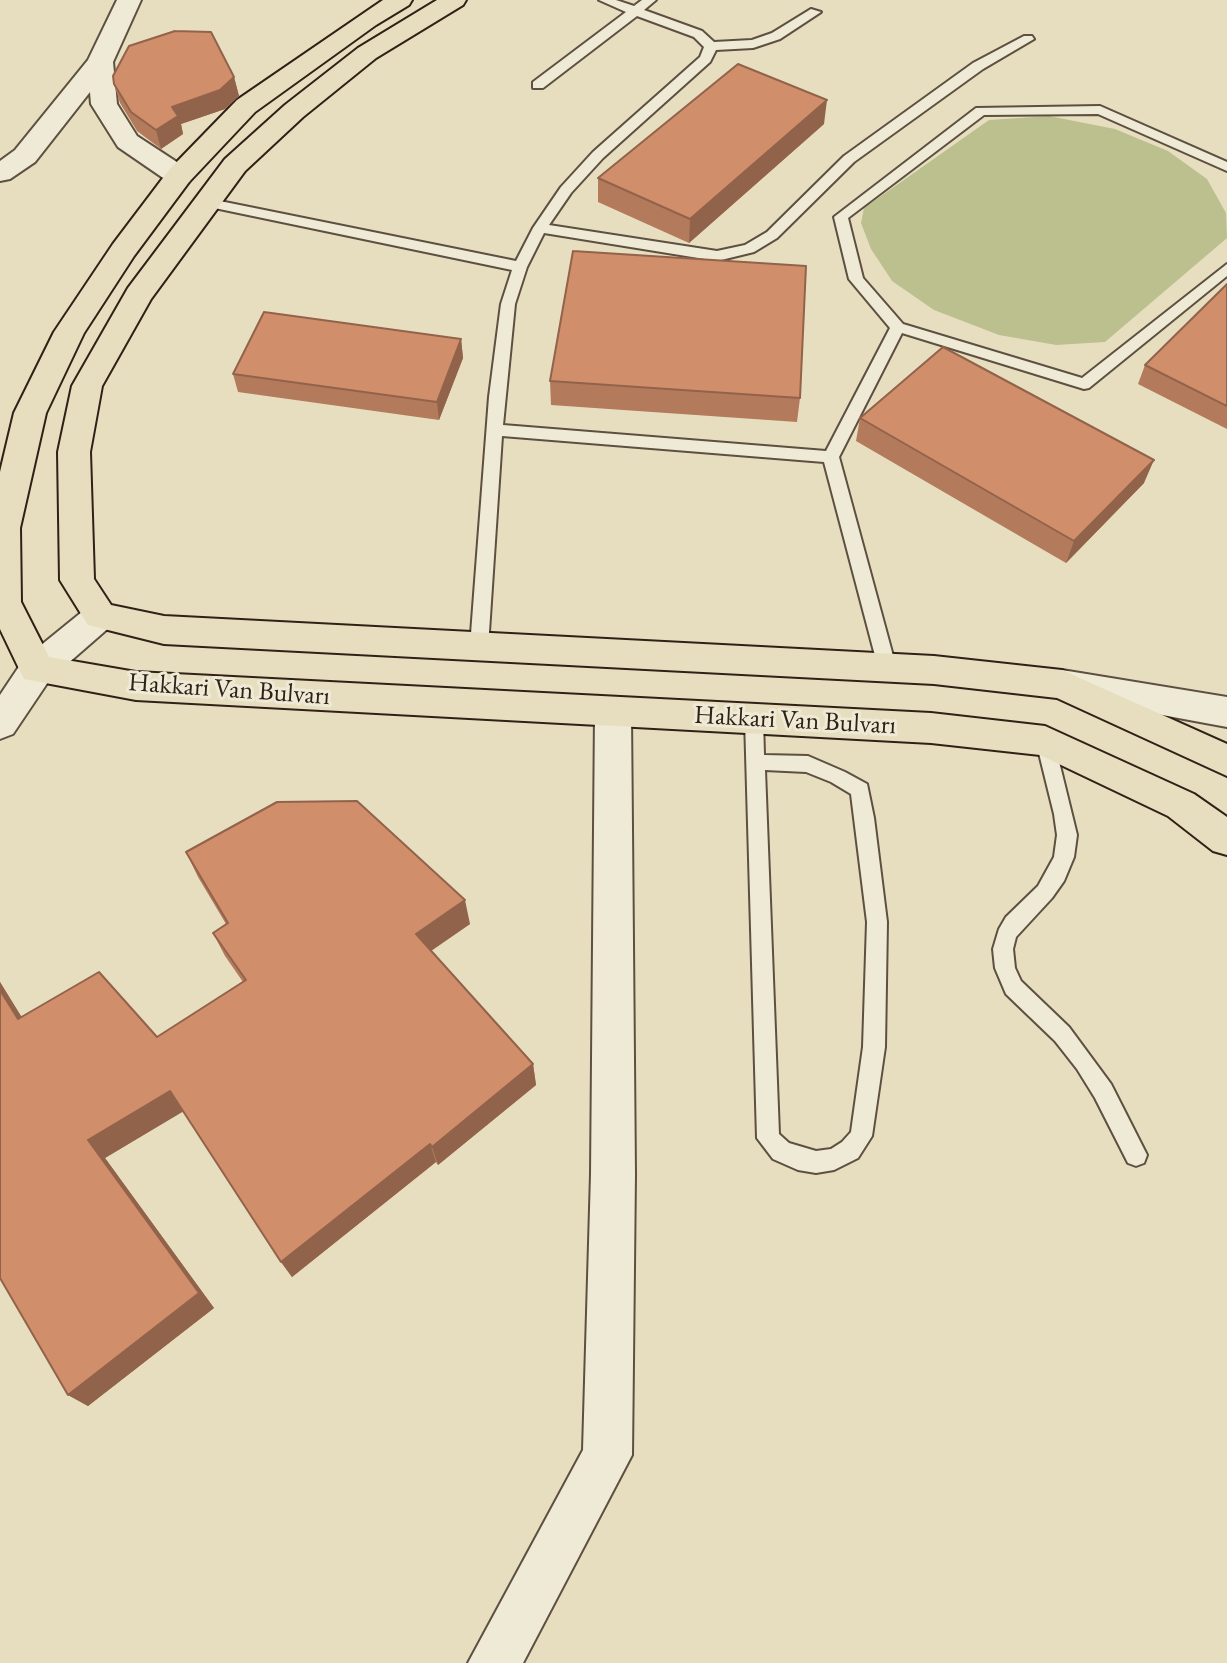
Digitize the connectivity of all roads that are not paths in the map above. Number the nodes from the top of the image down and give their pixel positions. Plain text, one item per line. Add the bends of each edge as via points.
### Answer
1 (129, 0) edge
2 (400, 0) edge
3 (454, 0) edge
4 (605, 0) edge
5 (650, 0) edge
6 (633, 11) junction
7 (815, 12) dead end
8 (1028, 39) dead end
9 (711, 46) junction
10 (100, 62) junction
11 (538, 85) dead end
12 (1227, 167) edge
13 (0, 173) edge
14 (179, 176) junction
15 (205, 202) junction
16 (540, 228) junction
17 (520, 267) junction
18 (1227, 269) edge
19 (898, 327) junction
20 (495, 430) junction
21 (831, 457) junction
22 (100, 616) junction
23 (479, 647) junction
24 (887, 667) junction
25 (37, 669) junction
26 (1062, 684) junction
27 (1227, 712) edge
28 (613, 713) junction
29 (3, 716) edge
30 (754, 719) junction
31 (1045, 741) junction
32 (1227, 761) edge
33 (755, 762) junction
34 (1227, 839) edge
35 (1136, 1155) dead end
36 (494, 1663) edge

1 - 10 street
2 - 14 main road via 246,106
3 - 15 main road via 366,53 304,102 235,165
4 - 6 lane
5 - 6 lane
6 - 9 lane via 698,34
6 - 11 lane
7 - 9 lane via 764,40
8 - 16 lane via 978,66 849,159 772,236 749,249 717,256
9 - 16 lane via 706,59 598,155
10 - 13 street via 25,156
10 - 14 street via 104,104 127,141
12 - 19 lane via 1100,110 981,111 841,217 856,279
14 - 25 main road via 69,332 30,413 4,528 4,601
15 - 17 lane
15 - 22 main road via 138,295 88,386 74,452 77,580
16 - 17 lane
17 - 20 lane via 508,304
18 - 19 lane via 1084,384
19 - 21 lane
20 - 21 lane
20 - 23 lane
21 - 24 lane
22 - 23 main road via 164,630
22 - 25 street
23 - 24 main road
24 - 26 main road
25 - 28 main road, Hakkari Van Bulvarı via 136,686
25 - 29 street
26 - 27 street
26 - 32 main road
28 - 30 main road, Hakkari Van Bulvarı
28 - 36 street via 613,1174 607,1455
30 - 31 main road, Hakkari Van Bulvarı via 932,728
30 - 33 lane
31 - 34 main road, Hakkari Van Bulvarı via 1181,805
31 - 35 lane via 1064,814 1064,857 1045,892 1006,935 1004,968 1013,987 1084,1062
33 - 33 lane via 768,1138 781,1151 816,1162 850,1150 861,1136 874,1047 877,922 860,790 808,764

